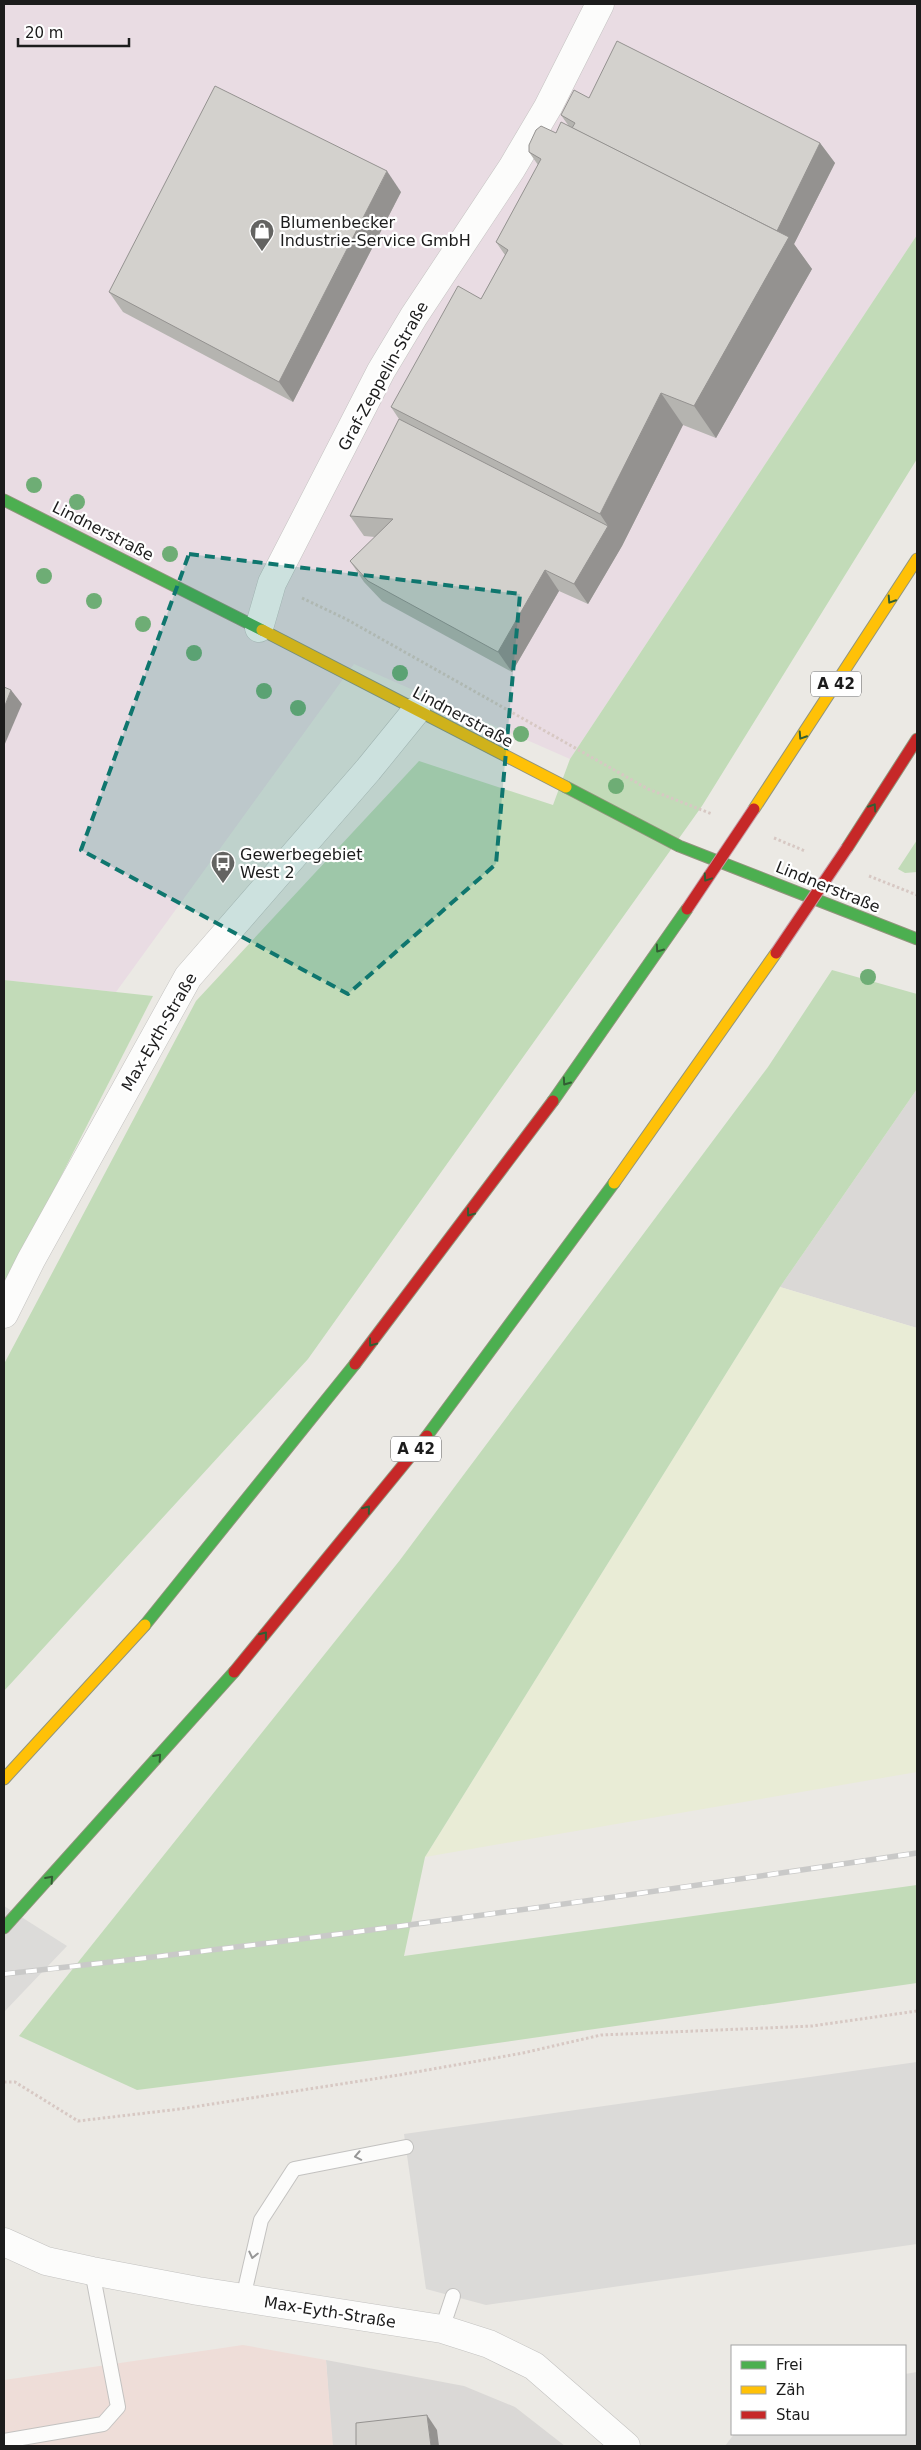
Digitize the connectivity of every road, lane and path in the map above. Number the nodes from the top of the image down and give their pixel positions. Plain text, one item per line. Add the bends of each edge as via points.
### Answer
1 (600, 4) edge
2 (4, 500) edge
3 (917, 559) edge
4 (272, 583) junction
5 (259, 628) junction
6 (416, 711) junction
7 (917, 739) edge
8 (713, 814) dead end
9 (769, 836) dead end
10 (806, 851) dead end
11 (862, 873) dead end
12 (917, 895) edge
13 (917, 939) edge
14 (4, 1314) edge
15 (4, 1779) edge
16 (4, 1928) edge
17 (917, 2011) edge
18 (4, 2082) edge
19 (406, 2147) dead end
20 (4, 2242) edge
21 (92, 2271) junction
22 (453, 2296) dead end
23 (243, 2298) junction
24 (442, 2329) junction
25 (4, 2441) edge
26 (626, 2446) edge

1 - 4 street, Graf-Zeppelin-Straße via 548,107 512,168 414,316 382,371
2 - 5 main road, Lindnerstraße
3 -> 15 main road, A 42, bridge via 686,909 527,1138 343,1380 146,1624
4 - 5 street, Graf-Zeppelin-Straße
4 - 8 path via 346,619 648,789
5 - 6 main road, Lindnerstraße
6 - 13 main road, Lindnerstraße via 679,846
6 - 14 street, Max-Eyth-Straße via 188,977
16 -> 7 main road, A 42, bridge via 226,1682 426,1437 605,1196 776,953
9 - 10 path
11 - 12 path
17 - 18 path via 812,2026 601,2035 390,2077 78,2121 15,2082
19 -> 23 lane via 294,2169 261,2220
20 - 21 street, Max-Eyth-Straße via 46,2261
21 - 23 street, Max-Eyth-Straße
21 - 25 lane via 118,2408 104,2424
22 - 24 lane
23 - 24 street, Max-Eyth-Straße
24 - 26 street, Max-Eyth-Straße via 489,2344 534,2366

